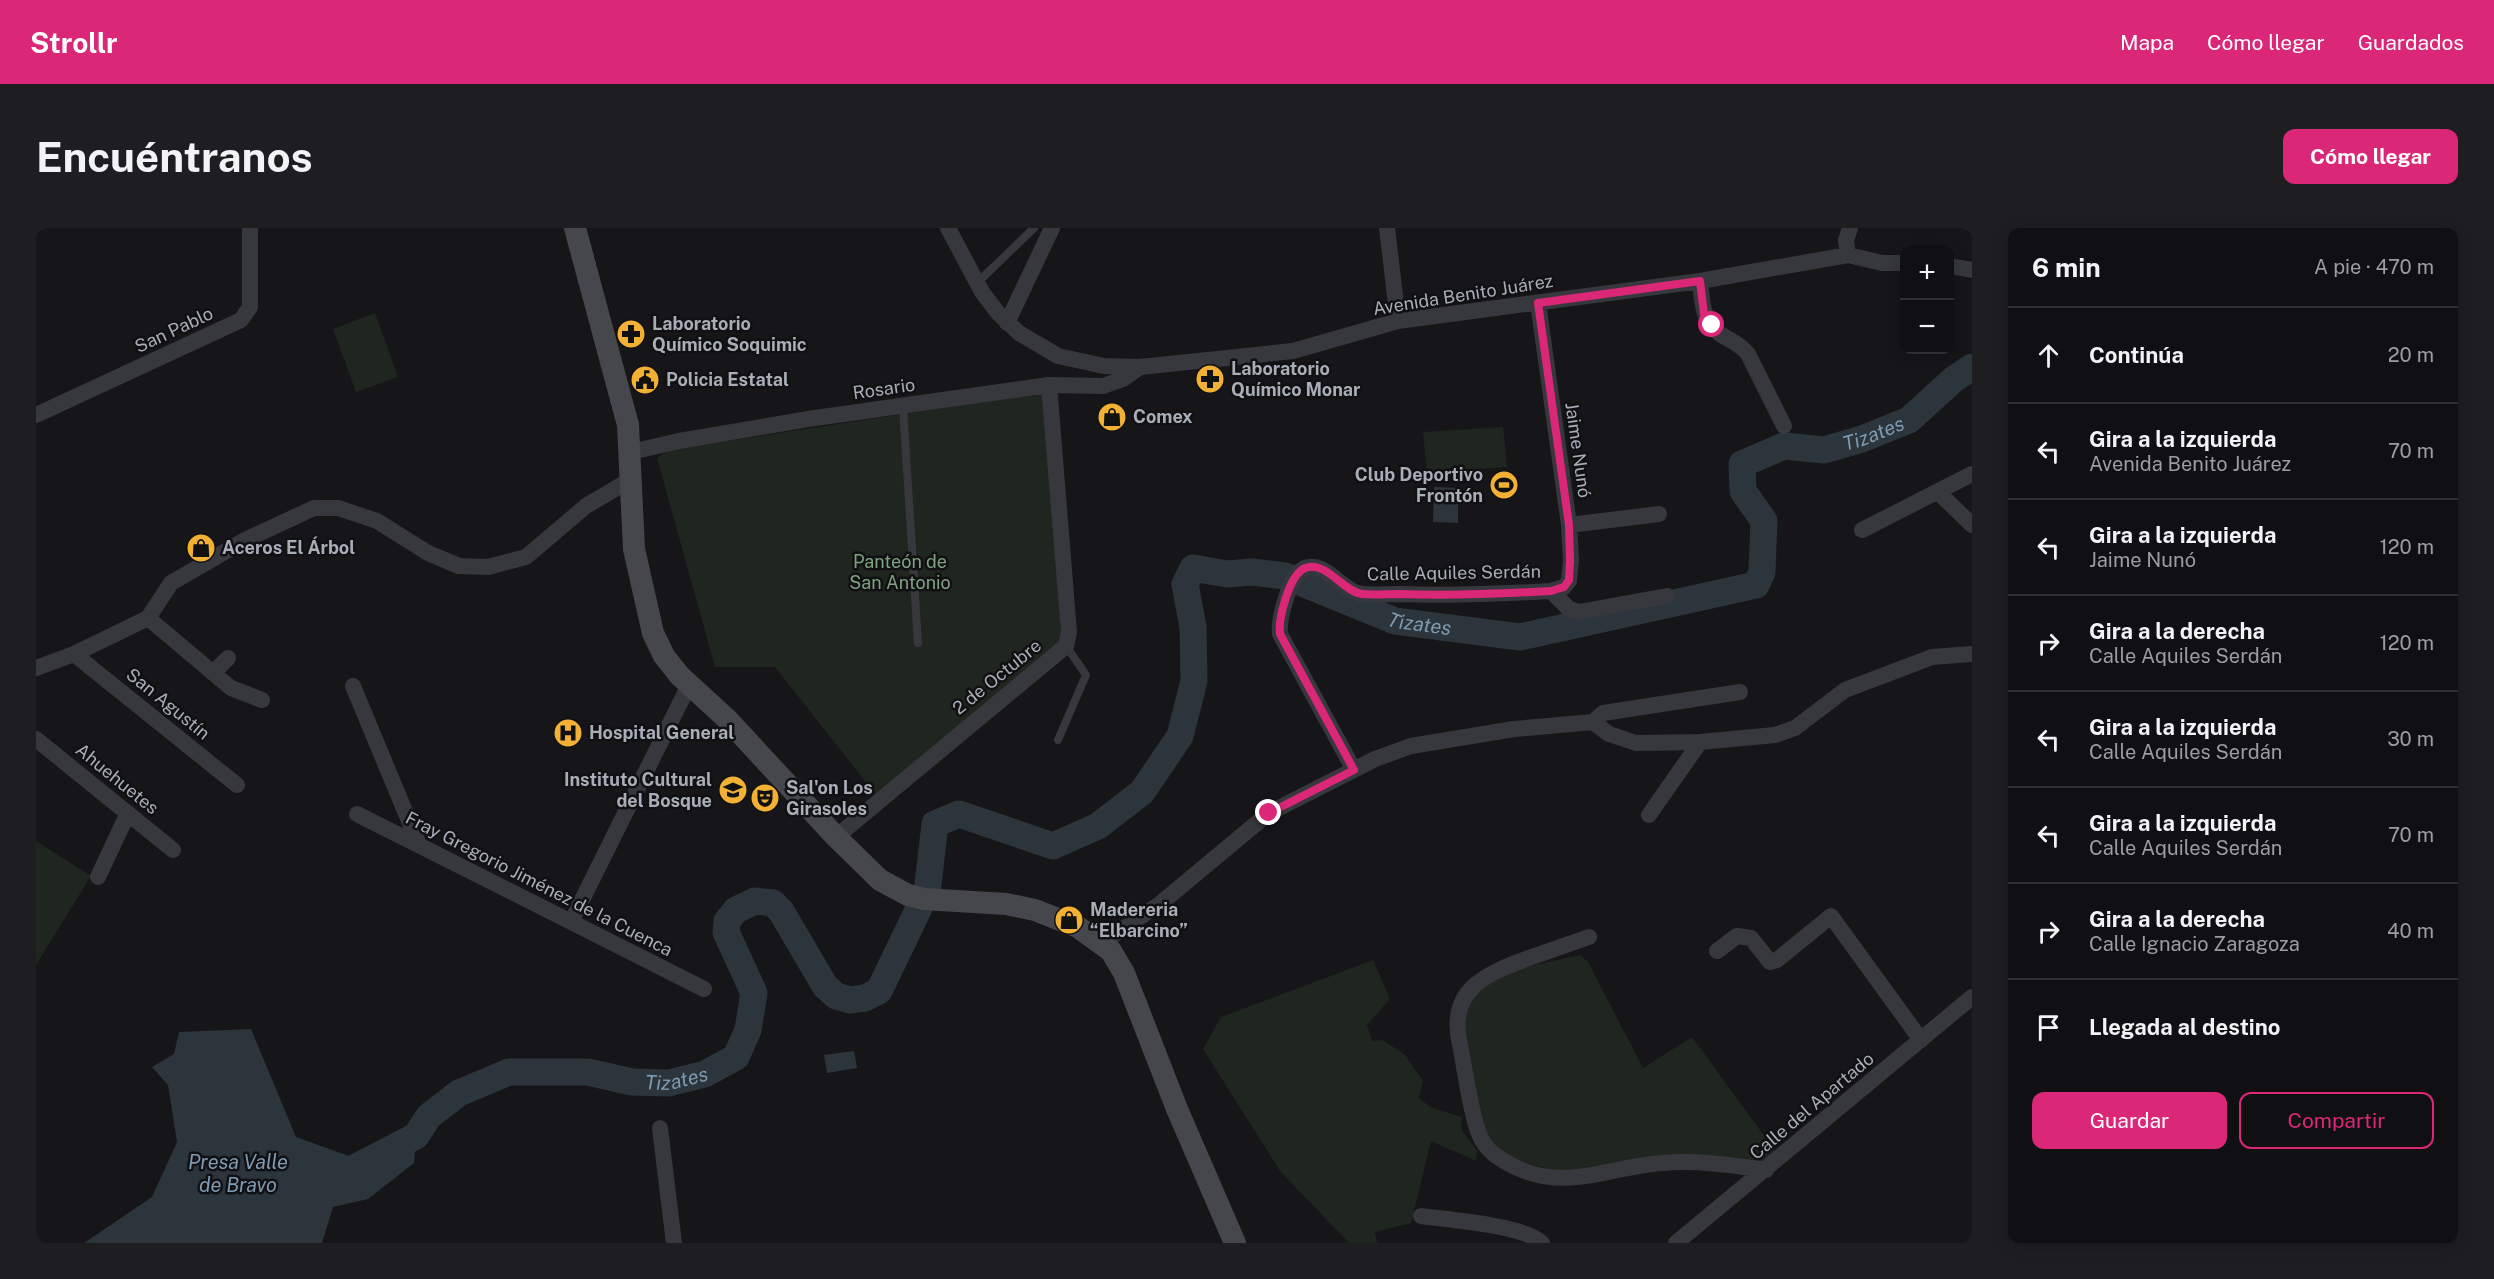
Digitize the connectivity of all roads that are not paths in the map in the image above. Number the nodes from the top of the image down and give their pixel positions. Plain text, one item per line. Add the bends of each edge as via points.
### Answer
1 (244, 228) edge
2 (575, 228) edge
3 (948, 228) edge
4 (1035, 228) edge
5 (1052, 228) edge
6 (1386, 228) edge
7 (1850, 228) edge
8 (1848, 255) junction
9 (1900, 263) edge
10 (1954, 267) edge
11 (1972, 270) edge
12 (1700, 281) junction
13 (976, 283) junction
14 (1538, 303) junction
15 (1398, 321) junction
16 (1007, 323) junction
17 (1140, 367) junction
18 (1049, 385) junction
19 (903, 407) junction
20 (36, 415) edge
21 (1784, 426) dead end
22 (630, 452) junction
23 (1972, 474) edge
24 (630, 480) junction
25 (1938, 492) junction
26 (1659, 514) dead end
27 (1569, 525) junction
28 (1972, 525) edge
29 (1862, 530) dead end
30 (1551, 591) junction
31 (1667, 596) dead end
32 (148, 618) junction
33 (918, 643) dead end
34 (1066, 646) junction
35 (74, 654) junction
36 (1972, 654) edge
37 (228, 658) dead end
38 (36, 668) edge
39 (213, 673) junction
40 (689, 685) junction
41 (353, 686) dead end
42 (1740, 692) dead end
43 (262, 700) dead end
44 (1593, 722) junction
45 (36, 739) edge
46 (1058, 740) dead end
47 (1700, 742) junction
48 (1354, 770) junction
49 (237, 785) dead end
50 (128, 813) junction
51 (357, 814) dead end
52 (1649, 815) dead end
53 (836, 837) junction
54 (419, 845) junction
55 (173, 850) dead end
56 (98, 877) dead end
57 (571, 922) junction
58 (1589, 937) dead end
59 (1102, 943) junction
60 (1717, 951) dead end
61 (704, 989) dead end
62 (1972, 996) edge
63 (1921, 1040) junction
64 (660, 1128) dead end
65 (1766, 1170) junction
66 (1421, 1216) dead end
67 (674, 1243) edge
68 (1235, 1243) edge
69 (1542, 1243) edge
70 (1676, 1243) edge

1 - 20 street, San Pablo via 250,307 241,320
2 - 22 main road via 628,425
3 - 13 street, Avenida Benito Juárez
4 - 13 lane
5 - 16 street
6 - 15 street
7 - 8 street via 1846,240
8 - 9 street, Avenida Benito Juárez
8 - 12 street, Avenida Benito Juárez
10 - 11 street
12 - 14 street, Avenida Benito Juárez
12 - 21 street via 1704,314 1717,332 1748,354
13 - 16 street, Avenida Benito Juárez
14 - 15 street, Avenida Benito Juárez
14 - 27 street, Jaime Nunó
15 - 17 street, Avenida Benito Juárez via 1293,351
16 - 17 street, Avenida Benito Juárez via 1031,342 1066,358 1088,364
17 - 18 street, Rosario via 1103,386
18 - 19 street, Rosario
18 - 34 street, 2 de Octubre via 1069,632
19 - 22 street, Rosario
19 - 33 lane
22 - 24 main road
23 - 25 street
24 - 32 street via 586,506 526,557 488,567 459,566 428,553 377,521 338,508 314,508 245,540 171,583
24 - 40 main road via 634,549 653,633 664,656
25 - 28 street
25 - 29 street
26 - 27 street
27 - 30 street, Jaime Nunó via 1569,580 1564,587
30 - 31 street via 1569,609 1579,612
30 - 48 street, Calle Aquiles Serdán via 1448,596 1363,594 1354,593 1318,568 1304,569 1297,575 1279,620 1280,634
32 - 35 street
32 - 39 street
34 - 46 lane via 1086,675
34 - 53 street, 2 de Octubre
35 - 38 street
35 - 49 street, San Agustín
36 - 47 street via 1932,657 1845,690 1785,732
37 - 39 street
39 - 43 street via 231,688
40 - 53 main road via 727,719
40 - 57 street
41 - 54 street
42 - 44 street via 1603,712
44 - 47 street via 1626,742
44 - 48 street via 1514,729 1411,746
45 - 50 street, Ahuehuetes
47 - 52 street
48 - 59 street via 1269,813 1161,903
50 - 55 street, Ahuehuetes
50 - 56 street
51 - 54 street, Fray Gregorio Jiménez de la Cuenca
53 - 59 main road via 880,880 908,895 1019,906 1078,927
54 - 57 street, Fray Gregorio Jiménez de la Cuenca
57 - 61 street, Fray Gregorio Jiménez de la Cuenca
58 - 65 street via 1498,969 1466,994 1456,1029 1476,1127 1484,1143 1500,1159 1521,1170 1566,1180 1661,1163 1716,1163
59 - 68 main road via 1125,973 1177,1109
60 - 63 street via 1737,936 1751,938 1770,962 1777,960 1831,916
62 - 63 street, Calle del Apartado
63 - 65 street, Calle del Apartado
64 - 67 street
65 - 70 street, Calle del Apartado
66 - 69 street via 1516,1231

